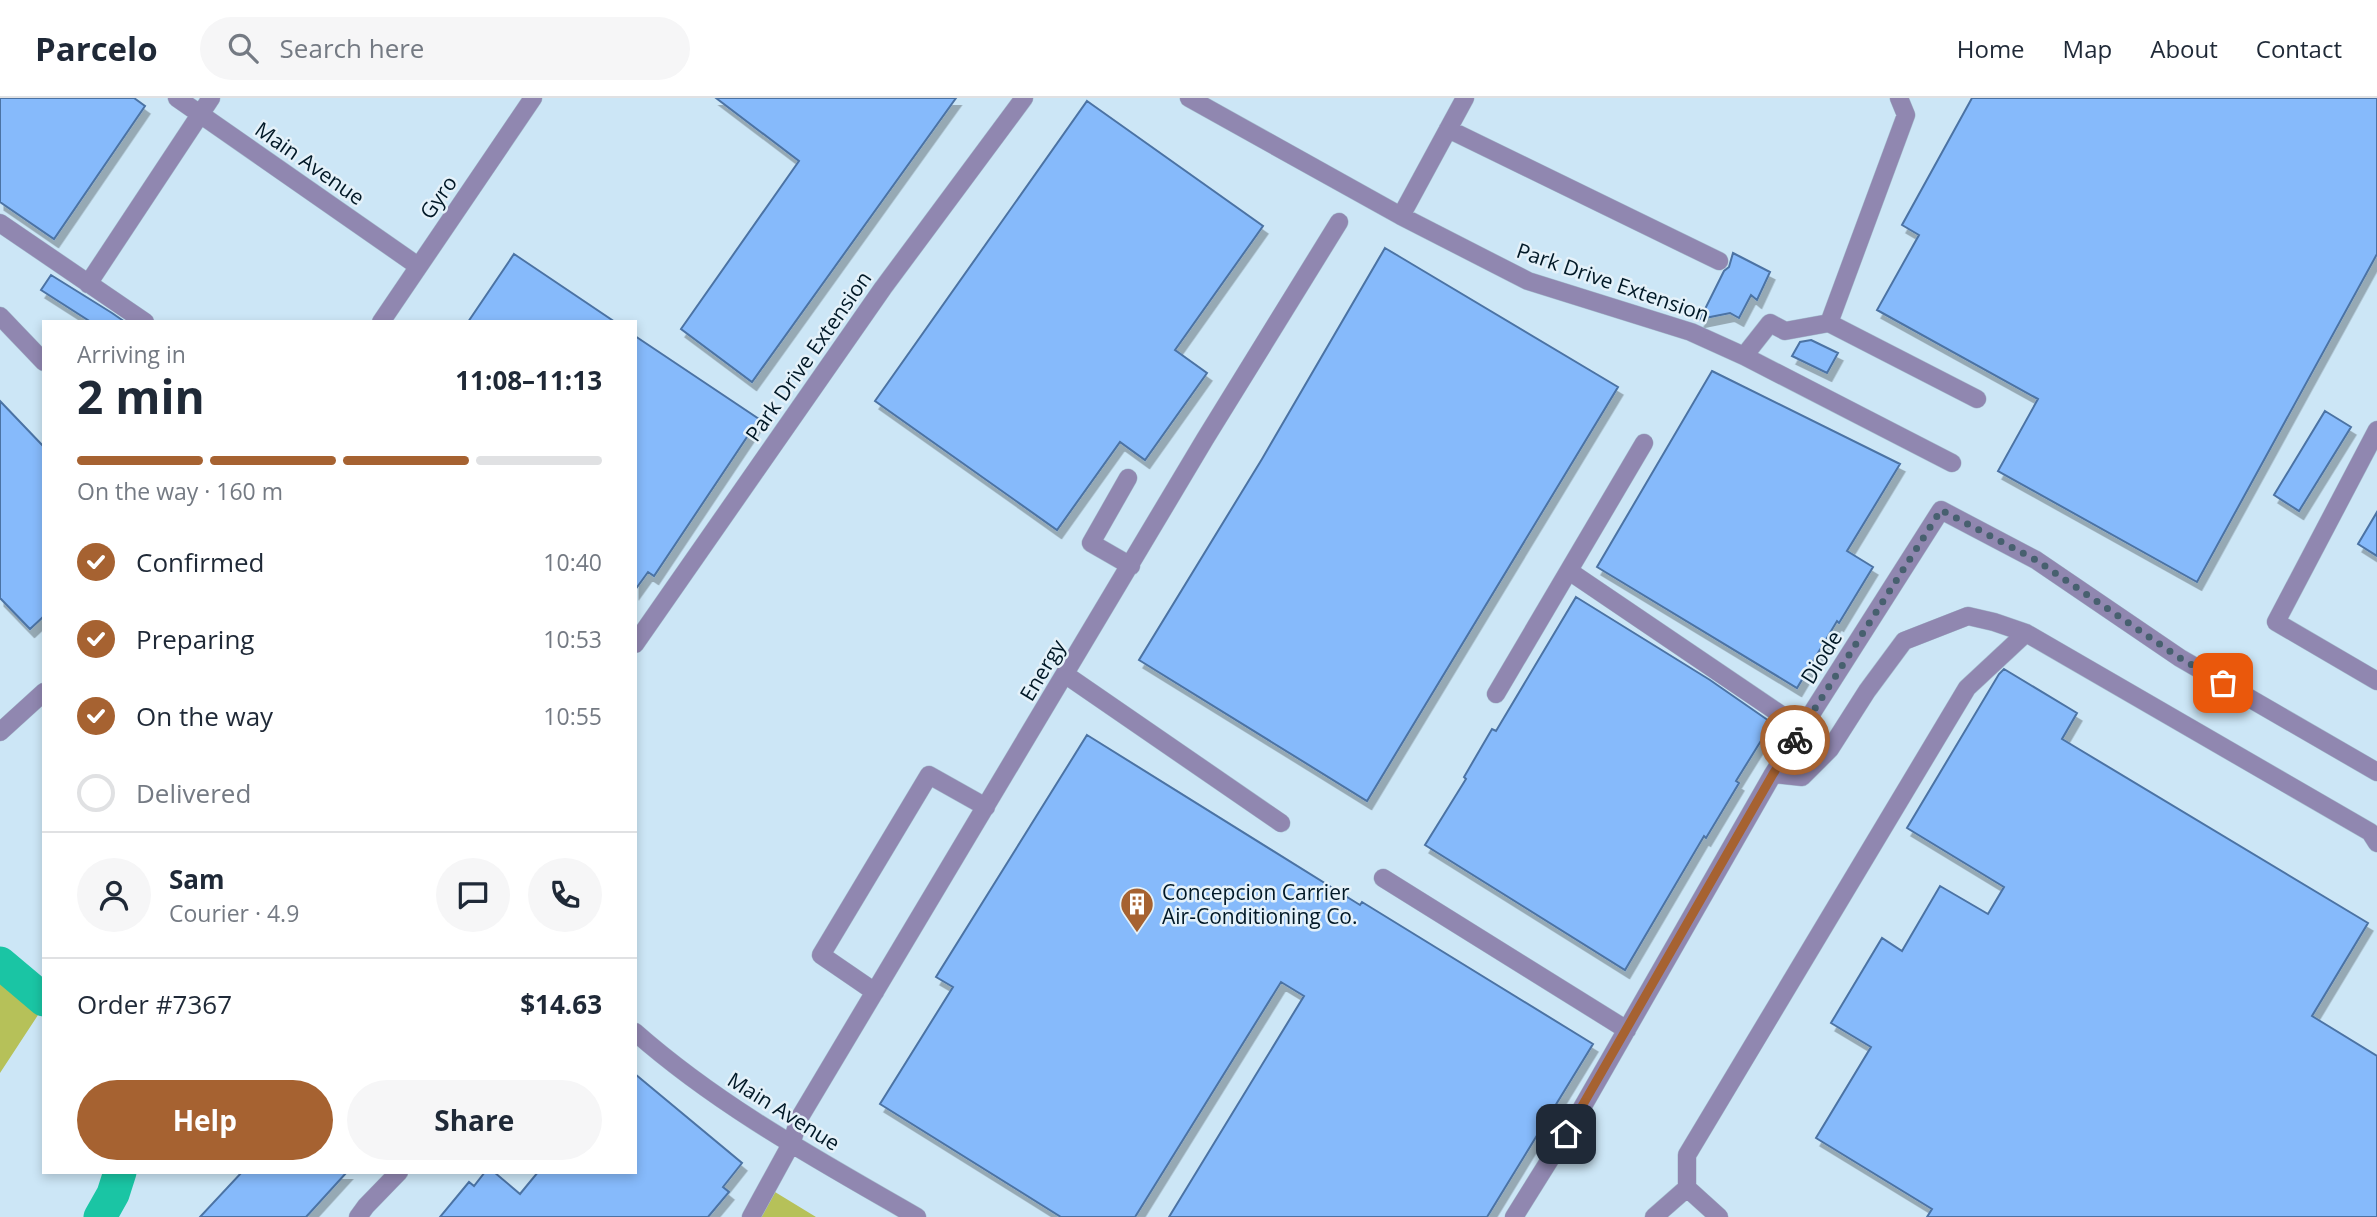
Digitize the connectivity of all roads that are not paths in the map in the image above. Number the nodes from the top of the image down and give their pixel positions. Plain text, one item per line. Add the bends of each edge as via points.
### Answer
1 (177, 98) edge
2 (211, 98) edge
3 (533, 98) edge
4 (1024, 98) edge
5 (1189, 98) edge
6 (1465, 98) edge
7 (1899, 98) edge
8 (200, 113) junction
9 (1448, 128) junction
10 (1401, 216) junction
11 (1339, 222) dead end
12 (0, 223) edge
13 (1719, 261) dead end
14 (418, 266) junction
15 (88, 284) junction
16 (0, 316) edge
17 (142, 320) edge
18 (382, 320) edge
19 (1829, 323) junction
20 (1744, 356) junction
21 (42, 360) edge
22 (1976, 399) dead end
23 (2377, 430) edge
24 (1644, 443) dead end
25 (1952, 463) dead end
26 (1128, 478) dead end
27 (1130, 566) junction
28 (1569, 571) junction
29 (2026, 633) junction
30 (637, 641) edge
31 (1066, 675) junction
32 (2377, 681) edge
33 (42, 694) edge
34 (1496, 694) dead end
35 (1802, 729) junction
36 (0, 732) edge
37 (2377, 772) edge
38 (1773, 774) junction
39 (986, 807) junction
40 (1281, 823) dead end
41 (2377, 843) edge
42 (1383, 878) dead end
43 (876, 992) junction
44 (1627, 1030) junction
45 (637, 1034) edge
46 (791, 1144) junction
47 (397, 1174) edge
48 (1687, 1188) junction
49 (358, 1217) edge
50 (751, 1217) edge
51 (917, 1217) edge
52 (1514, 1217) edge
53 (1654, 1217) edge
54 (1719, 1217) edge

1 - 8 street, Main Avenue
2 - 8 street
3 - 14 street, Gyro
4 - 30 street, Park Drive Extension via 883,288
5 - 10 street, Park Drive Extension
6 - 9 street
7 - 19 street via 1906,116
8 - 14 street, Main Avenue
8 - 15 street
9 - 10 street
9 - 13 street
10 - 20 street, Park Drive Extension via 1528,281 1691,332
11 - 27 street, Energy
12 - 15 street
14 - 18 street, Gyro
15 - 17 street
16 - 21 street
19 - 20 street via 1785,331 1770,323
19 - 22 street
20 - 25 street, Park Drive Extension
23 - 32 street via 2276,622
24 - 28 street
26 - 27 street via 1091,543
27 - 31 street, Energy
28 - 34 street
28 - 35 street
29 - 38 street via 1968,616 1904,641 1830,749 1802,777
29 - 41 street via 2370,832
29 - 48 street via 1967,688 1687,1155
31 - 39 street, Energy
31 - 40 street
33 - 36 street
35 - 37 street, Diode via 1941,510 2036,560 2180,658
35 - 38 street, Diode
38 - 44 street, Diode
39 - 43 street, Energy
39 - 43 street via 929,775 821,955
42 - 44 street
43 - 46 street, Energy via 800,1117
44 - 52 street, Diode
45 - 46 street, Main Avenue via 673,1065
46 - 50 street, Energy
46 - 51 street, Main Avenue
47 - 49 street
48 - 53 street
48 - 54 street

